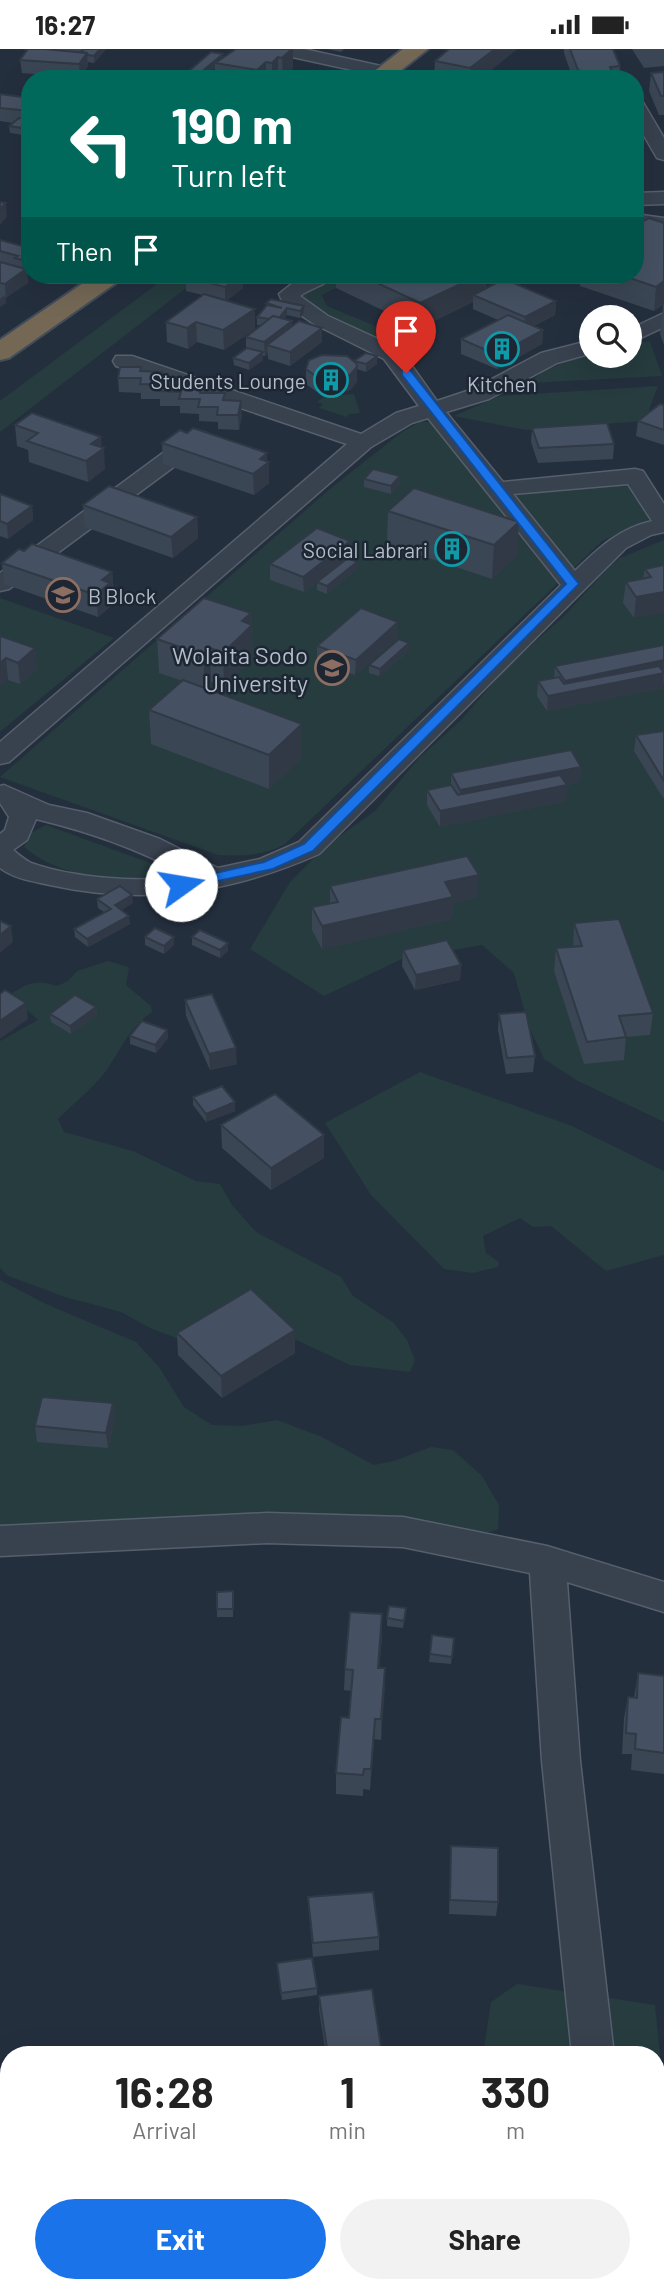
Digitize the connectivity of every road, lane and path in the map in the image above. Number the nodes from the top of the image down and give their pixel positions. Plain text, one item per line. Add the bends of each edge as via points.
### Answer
1 (280, 49) edge
2 (417, 49) edge
3 (361, 70) edge
4 (387, 70) edge
5 (644, 109) edge
6 (664, 154) edge
7 (664, 198) edge
8 (644, 199) edge
9 (644, 221) edge
10 (664, 224) edge
11 (644, 232) edge
12 (664, 237) edge
13 (98, 284) edge
14 (305, 284) edge
15 (664, 319) edge
16 (642, 331) edge
17 (579, 350) edge
18 (0, 352) edge
19 (124, 361) dead end
20 (433, 410) junction
21 (204, 433) edge
22 (363, 442) junction
23 (498, 489) junction
24 (664, 523) edge
25 (0, 584) edge
26 (573, 584) junction
27 (0, 756) edge
28 (5, 793) edge
29 (0, 847) edge
30 (0, 854) edge
31 (214, 877) junction
32 (0, 1541) edge
33 (547, 1561) junction
34 (664, 1597) edge
35 (592, 2046) edge

1 - 3 street
2 - 4 highway
5 - 6 street
7 - 8 street
9 - 10 street
11 - 12 street
13 - 18 highway
14 - 20 street via 289,294 290,299 321,320 392,354
15 - 16 street
17 - 20 street via 549,358 481,394
19 - 22 street
20 - 22 street via 404,418
20 - 23 street
21 - 25 street
22 - 27 street
23 - 24 street via 635,476
23 - 26 street
24 - 26 street via 618,543
26 - 31 street via 309,848 268,866
28 - 29 street via 21,809 22,825
28 - 31 street via 41,812 77,819 150,845
30 - 31 street via 20,869 92,884 145,888
32 - 33 street via 267,1528 402,1532
33 - 34 street
33 - 35 street via 561,1761

